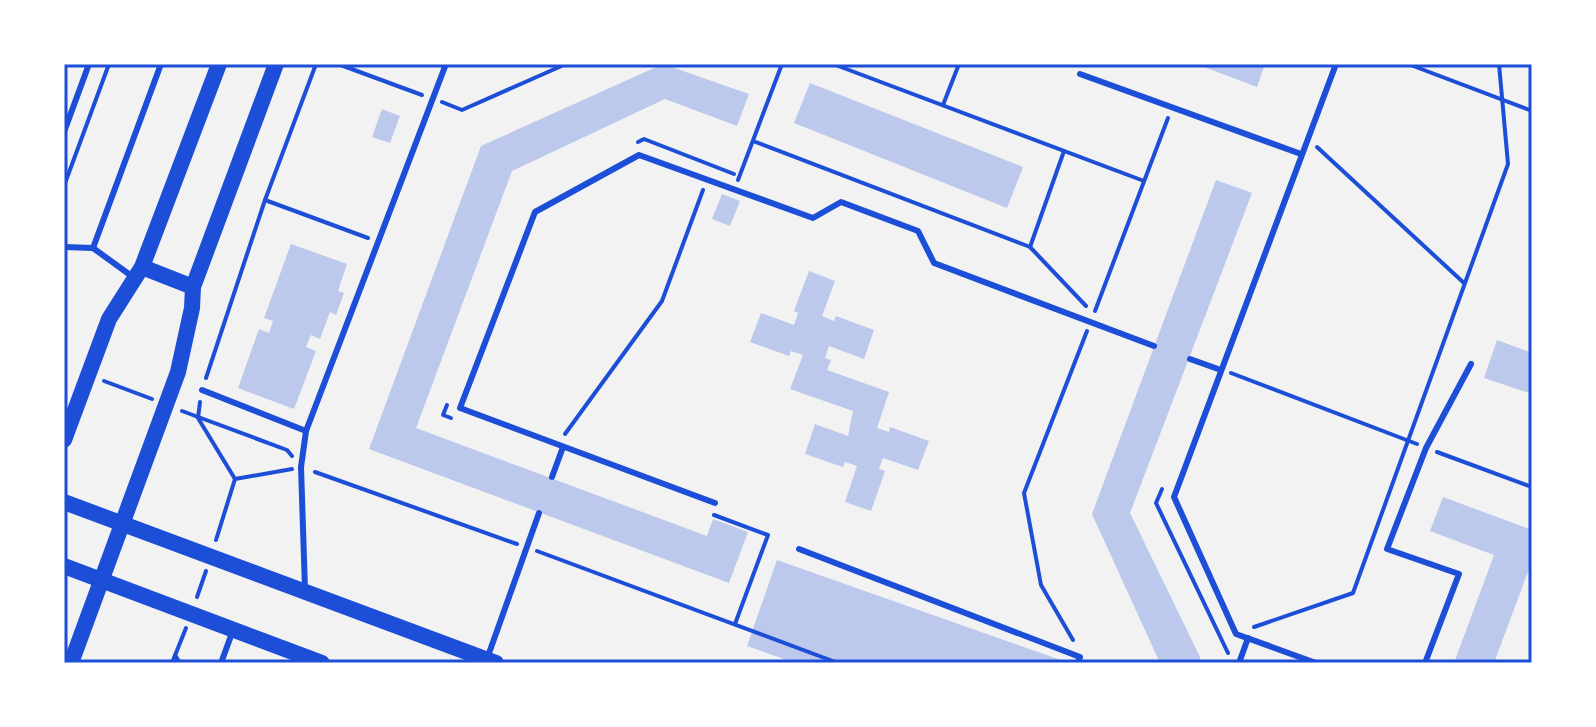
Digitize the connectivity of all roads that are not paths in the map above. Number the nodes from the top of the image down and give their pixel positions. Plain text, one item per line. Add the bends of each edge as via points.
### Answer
1 (89, 64) edge
2 (161, 64) edge
3 (219, 64) edge
4 (276, 64) edge
5 (446, 64) edge
6 (1336, 64) edge
7 (1080, 74) dead end
8 (64, 132) edge
9 (1301, 154) junction
10 (64, 247) edge
11 (93, 248) junction
12 (138, 272) junction
13 (193, 287) junction
14 (1154, 346) dead end
15 (1190, 359) dead end
16 (1471, 364) dead end
17 (1221, 370) junction
18 (202, 390) road end
19 (306, 431) junction
20 (64, 440) edge
21 (560, 446) junction
22 (552, 477) dead end
23 (64, 502) edge
24 (715, 503) dead end
25 (539, 513) dead end
26 (125, 525) junction
27 (799, 549) dead end
28 (64, 566) edge
29 (103, 581) junction
30 (306, 592) junction
31 (234, 629) junction
32 (1246, 638) junction
33 (492, 661) edge
34 (71, 663) edge
35 (221, 663) edge
36 (322, 663) edge
37 (1078, 663) edge
38 (1239, 663) edge
39 (1316, 663) edge
40 (1425, 663) edge

1 - 8 lane
2 - 11 lane
3 - 12 main road
4 - 13 main road
5 - 19 lane
6 - 9 lane
7 - 9 lane
9 - 17 lane
10 - 11 lane
11 - 12 lane
12 - 13 main road
12 - 20 main road via 109,319
13 - 26 main road via 178,372
14 - 21 lane via 934,263 918,231 906,226 841,202 813,218 639,155 535,212 460,408
15 - 17 lane
16 - 40 lane via 1426,448 1387,549 1459,574
17 - 32 lane via 1174,497 1236,634
18 - 19 lane
19 - 30 lane via 301,467
21 - 22 lane
21 - 24 lane
23 - 26 main road
25 - 33 lane
26 - 29 main road
26 - 30 main road
27 - 37 lane via 1080,657
28 - 29 main road
29 - 31 main road
29 - 34 main road
30 - 33 main road
31 - 35 lane
31 - 36 main road
32 - 38 lane
32 - 39 lane

